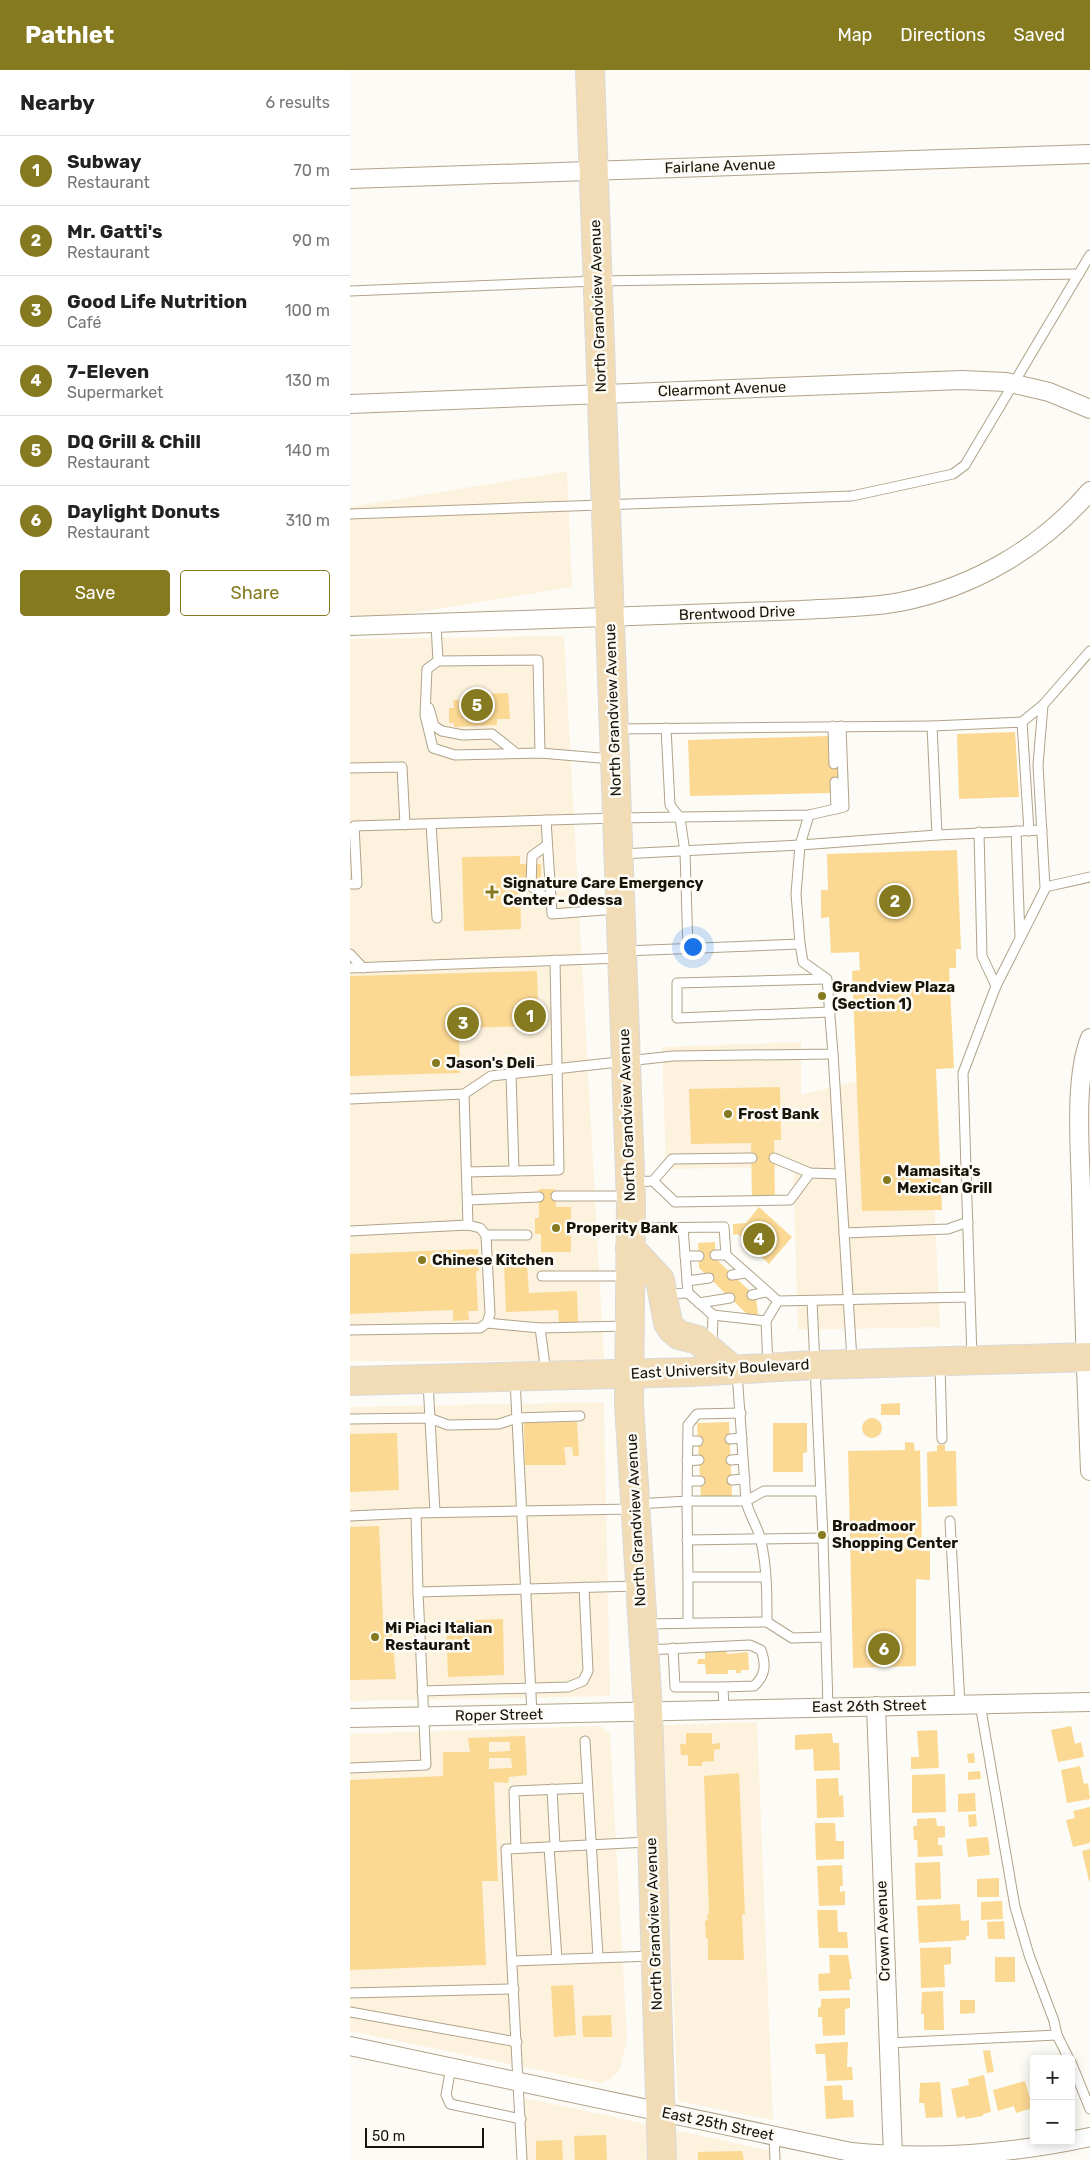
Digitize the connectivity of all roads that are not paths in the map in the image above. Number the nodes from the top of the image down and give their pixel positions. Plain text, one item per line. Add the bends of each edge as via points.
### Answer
1 (590, 70) edge
2 (1090, 154) edge
3 (593, 171) junction
4 (350, 179) edge
5 (1090, 255) edge
6 (1079, 274) junction
7 (597, 281) junction
8 (350, 291) edge
9 (1014, 384) junction
10 (601, 394) junction
11 (350, 404) edge
12 (1090, 409) edge
13 (1090, 491) edge
14 (605, 504) junction
15 (350, 514) edge
16 (609, 618) junction
17 (436, 624) junction
18 (350, 626) edge
19 (1090, 651) edge
20 (438, 661) junction
21 (425, 696) junction
22 (1043, 705) junction
23 (1022, 722) junction
24 (837, 726) junction
25 (932, 726) junction
26 (666, 728) junction
27 (614, 729) junction
28 (516, 753) junction
29 (540, 753) junction
30 (614, 759) junction
31 (834, 764) dead end
32 (350, 768) edge
33 (835, 782) dead end
34 (836, 809) junction
35 (809, 814) junction
36 (617, 818) junction
37 (680, 818) junction
38 (546, 820) junction
39 (431, 824) junction
40 (405, 825) junction
41 (1042, 830) junction
42 (1016, 831) junction
43 (1029, 831) junction
44 (979, 832) junction
45 (937, 835) junction
46 (547, 845) junction
47 (800, 845) junction
48 (685, 852) junction
49 (618, 854) junction
50 (1090, 878) edge
51 (350, 884) edge
52 (1046, 887) junction
53 (550, 901) junction
54 (620, 908) junction
55 (436, 918) dead end
56 (1020, 940) junction
57 (800, 944) junction
58 (688, 949) junction
59 (350, 954) edge
60 (622, 954) junction
61 (555, 960) junction
62 (350, 968) edge
63 (364, 968) junction
64 (827, 979) junction
65 (996, 986) junction
66 (830, 1012) junction
67 (1090, 1038) edge
68 (833, 1054) junction
69 (626, 1062) junction
70 (558, 1069) junction
71 (511, 1074) junction
72 (464, 1094) junction
73 (350, 1099) edge
74 (752, 1158) dead end
75 (774, 1158) dead end
76 (514, 1171) junction
77 (467, 1172) junction
78 (810, 1173) junction
79 (840, 1174) junction
80 (638, 1186) junction
81 (556, 1196) dead end
82 (539, 1197) dead end
83 (468, 1200) junction
84 (968, 1222) junction
85 (468, 1225) junction
86 (683, 1228) junction
87 (350, 1231) edge
88 (844, 1233) junction
89 (486, 1235) junction
90 (527, 1235) dead end
91 (630, 1238) junction
92 (715, 1255) dead end
93 (726, 1255) junction
94 (685, 1256) junction
95 (699, 1256) dead end
96 (746, 1273) junction
97 (732, 1275) dead end
98 (542, 1276) dead end
99 (630, 1276) junction
100 (709, 1278) dead end
101 (687, 1281) junction
102 (766, 1292) junction
103 (675, 1293) junction
104 (752, 1294) dead end
105 (970, 1297) junction
106 (730, 1298) dead end
107 (848, 1299) junction
108 (778, 1301) junction
109 (812, 1301) junction
110 (699, 1303) junction
111 (713, 1315) junction
112 (766, 1321) junction
113 (487, 1323) junction
114 (629, 1326) junction
115 (540, 1328) junction
116 (350, 1330) edge
117 (711, 1352) junction
118 (1087, 1357) edge
119 (972, 1360) junction
120 (940, 1361) junction
121 (852, 1364) junction
122 (816, 1365) junction
123 (768, 1367) junction
124 (735, 1369) junction
125 (629, 1373) junction
126 (546, 1376) junction
127 (515, 1377) junction
128 (428, 1379) junction
129 (350, 1381) edge
130 (741, 1413) junction
131 (580, 1416) dead end
132 (430, 1418) junction
133 (516, 1418) junction
134 (350, 1419) edge
135 (742, 1438) junction
136 (730, 1439) dead end
137 (698, 1440) dead end
138 (942, 1440) dead end
139 (688, 1441) junction
140 (743, 1459) junction
141 (699, 1460) dead end
142 (731, 1460) dead end
143 (688, 1461) junction
144 (1090, 1471) edge
145 (745, 1479) junction
146 (732, 1480) dead end
147 (687, 1481) junction
148 (700, 1481) dead end
149 (820, 1490) junction
150 (687, 1501) junction
151 (746, 1501) junction
152 (634, 1506) junction
153 (520, 1511) junction
154 (435, 1512) junction
155 (416, 1513) junction
156 (350, 1516) edge
157 (950, 1521) dead end
158 (823, 1538) junction
159 (761, 1539) junction
160 (687, 1540) junction
161 (688, 1577) junction
162 (766, 1577) junction
163 (640, 1586) junction
164 (584, 1587) junction
165 (526, 1589) junction
166 (418, 1592) junction
167 (767, 1622) junction
168 (688, 1623) junction
169 (643, 1637) junction
170 (826, 1637) junction
171 (673, 1648) junction
172 (723, 1687) junction
173 (530, 1689) junction
174 (422, 1691) junction
175 (1090, 1702) edge
176 (980, 1704) junction
177 (960, 1705) junction
178 (828, 1706) junction
179 (876, 1706) junction
180 (724, 1708) junction
181 (648, 1710) junction
182 (532, 1714) junction
183 (423, 1716) junction
184 (350, 1718) edge
185 (585, 1741) dead end
186 (350, 1768) edge
187 (587, 1788) junction
188 (552, 1789) junction
189 (652, 1842) junction
190 (590, 1845) junction
191 (552, 1847) junction
192 (516, 1848) junction
193 (655, 1956) junction
194 (598, 1958) junction
195 (557, 1959) junction
196 (512, 1961) junction
197 (514, 1988) junction
198 (350, 1993) edge
199 (350, 2012) edge
200 (1057, 2035) junction
201 (517, 2042) junction
202 (887, 2043) junction
203 (350, 2046) edge
204 (1067, 2055) edge
205 (451, 2067) junction
206 (1075, 2072) edge
207 (520, 2082) junction
208 (1090, 2109) edge
209 (660, 2112) junction
210 (521, 2119) junction
211 (774, 2136) junction
212 (1090, 2138) edge
213 (893, 2156) junction
214 (522, 2160) edge
215 (662, 2160) edge
216 (775, 2160) edge

1 - 3 main road, North Grandview Avenue
2 - 3 street, Fairlane Avenue
3 - 4 street, Fairlane Avenue
3 - 7 main road, North Grandview Avenue
5 - 6 lane
6 - 7 lane
6 - 9 lane
7 - 8 lane
7 - 10 main road, North Grandview Avenue
9 - 10 street, Clearmont Avenue via 962,380
9 - 12 street, Clearmont Avenue via 1049,392
9 - 14 lane via 966,465 953,474 852,496
10 - 11 street, Clearmont Avenue
10 - 14 main road, North Grandview Avenue
13 - 16 street, Brentwood Drive via 1060,523 1033,545 1002,564 935,593 870,606
14 - 15 lane
14 - 16 main road, North Grandview Avenue
16 - 17 street, Brentwood Drive
16 - 27 main road, North Grandview Avenue
17 - 18 street, Brentwood Drive
17 - 20 lane
19 - 22 lane
20 - 21 lane via 427,670
20 - 29 lane via 538,660
21 - 28 lane via 434,726 463,735 492,734
21 - 28 lane via 425,715 433,748 455,755
22 - 23 lane
22 - 41 lane via 1038,765
23 - 25 lane
23 - 43 lane
24 - 25 lane
24 - 26 lane
24 - 31 lane
24 - 34 lane via 844,807
25 - 45 lane
26 - 27 lane
26 - 37 lane via 670,805
27 - 30 main road, North Grandview Avenue
28 - 29 lane
29 - 30 lane
30 - 36 main road, North Grandview Avenue
32 - 40 lane via 402,766
33 - 34 lane
34 - 35 lane
35 - 37 lane
35 - 47 lane
36 - 37 lane
36 - 38 lane
36 - 49 main road, North Grandview Avenue
37 - 48 lane
38 - 39 lane
38 - 46 lane
39 - 40 lane
39 - 55 lane
40 - 51 lane via 354,826 357,884
41 - 43 lane
41 - 52 lane
42 - 43 lane
42 - 44 lane
42 - 56 lane
44 - 45 lane
44 - 65 lane via 982,956
45 - 47 lane
46 - 53 lane
46 - 53 lane via 532,856 531,886
47 - 48 lane
47 - 57 lane via 796,894
48 - 49 lane
48 - 58 lane
49 - 54 main road, North Grandview Avenue
50 - 52 lane
52 - 56 lane
53 - 54 lane via 552,914
54 - 60 main road, North Grandview Avenue
56 - 65 lane
57 - 58 lane
57 - 64 lane via 802,962
58 - 60 lane
59 - 63 lane
60 - 61 lane
60 - 69 main road, North Grandview Avenue
61 - 63 lane
61 - 70 lane
62 - 63 lane
64 - 66 lane
64 - 66 lane via 677,983 678,1018
65 - 84 lane via 963,1073
66 - 68 lane
67 - 118 street via 1084,1062 1081,1106
68 - 69 lane via 673,1056
68 - 79 lane
69 - 70 lane
69 - 80 main road, North Grandview Avenue
70 - 71 lane
70 - 76 lane via 559,1170
71 - 72 lane via 491,1076
71 - 76 lane
72 - 73 lane
72 - 77 lane
74 - 80 lane via 672,1159
75 - 78 lane
76 - 77 lane
77 - 83 lane
78 - 79 lane
78 - 80 lane via 790,1200 675,1202
79 - 88 lane
80 - 81 lane
80 - 91 main road, North Grandview Avenue
82 - 83 lane
83 - 85 lane
84 - 88 lane via 948,1229
84 - 105 lane
85 - 87 lane
85 - 89 lane via 480,1228
86 - 91 lane
86 - 93 lane via 724,1227
86 - 94 lane
88 - 107 lane
89 - 90 lane
89 - 113 lane via 490,1314
91 - 99 main road, North Grandview Avenue
91 - 103 main road via 660,1280
92 - 93 lane
93 - 96 lane
94 - 95 lane
94 - 101 lane
96 - 97 lane
96 - 102 lane
98 - 99 lane
99 - 114 main road, North Grandview Avenue
100 - 101 lane
101 - 103 lane
102 - 104 lane
102 - 108 lane
103 - 110 lane
103 - 117 main road via 668,1323 672,1329 698,1340
105 - 107 lane
105 - 119 lane
106 - 110 lane
107 - 109 lane
107 - 121 lane
108 - 109 lane
108 - 112 lane
109 - 122 lane
110 - 111 lane
111 - 112 lane
111 - 117 lane
112 - 123 lane
113 - 115 lane
113 - 116 lane via 480,1328
114 - 115 lane
114 - 125 main road, North Grandview Avenue
115 - 126 lane
117 - 124 main road
118 - 119 main road, East University Boulevard
118 - 144 street
119 - 120 main road, East University Boulevard
120 - 121 main road, East University Boulevard
120 - 138 lane
121 - 122 main road, East University Boulevard
122 - 123 main road, East University Boulevard
122 - 149 lane
123 - 124 main road, East University Boulevard
124 - 125 main road, East University Boulevard
124 - 130 lane
125 - 126 main road, East University Boulevard
125 - 152 main road, North Grandview Avenue
126 - 127 main road, East University Boulevard
127 - 128 main road, East University Boulevard
127 - 133 lane
128 - 129 main road, East University Boulevard
128 - 132 lane
130 - 135 lane
130 - 139 lane via 697,1414 688,1425
131 - 133 lane
132 - 133 lane via 448,1425 499,1424
132 - 134 lane
132 - 154 lane
133 - 153 lane
135 - 136 lane
135 - 140 lane
137 - 139 lane
139 - 143 lane
140 - 142 lane
140 - 145 lane
141 - 143 lane
143 - 147 lane
145 - 146 lane
145 - 151 lane
147 - 148 lane
147 - 150 lane
149 - 151 lane via 764,1490
149 - 158 lane
150 - 151 lane
150 - 152 lane
150 - 160 lane
151 - 159 lane
152 - 153 lane
152 - 163 main road, North Grandview Avenue
153 - 154 lane
153 - 165 lane
154 - 155 lane
155 - 156 lane
155 - 166 lane
157 - 177 lane
158 - 159 lane
158 - 170 lane
159 - 160 lane
159 - 162 lane
160 - 161 lane
161 - 162 lane
161 - 168 lane
162 - 167 lane
163 - 164 lane
163 - 169 main road, North Grandview Avenue
164 - 165 lane
164 - 173 lane via 588,1671 583,1681 568,1686
165 - 166 lane
165 - 173 lane
166 - 174 lane
167 - 168 lane
167 - 170 lane via 792,1638
168 - 169 lane
169 - 171 lane
169 - 181 main road, North Grandview Avenue
170 - 178 lane
171 - 172 lane via 675,1687
171 - 172 lane via 750,1644 761,1650 765,1661 760,1680 754,1686
172 - 180 lane
173 - 174 lane
173 - 182 lane
174 - 183 lane
175 - 176 street, East 26th Street
176 - 177 street, East 26th Street
176 - 200 lane via 1015,1907
177 - 179 street, East 26th Street
178 - 179 street, East 26th Street
178 - 180 street, East 26th Street
179 - 202 street, Crown Avenue
180 - 181 street, East 26th Street
181 - 182 street, Roper Street
181 - 189 main road, North Grandview Avenue
182 - 183 street, Roper Street
183 - 184 street, Roper Street
183 - 186 lane via 426,1765
185 - 187 lane
187 - 188 lane
187 - 190 lane
188 - 191 lane
188 - 192 lane via 514,1791
189 - 190 lane
189 - 193 main road, North Grandview Avenue
190 - 191 lane
190 - 194 lane
191 - 192 lane
191 - 195 lane
192 - 196 lane via 506,1849
193 - 194 lane
193 - 209 main road, North Grandview Avenue
194 - 195 lane
195 - 196 lane
196 - 197 lane
197 - 198 lane
197 - 201 lane
199 - 201 lane
200 - 202 lane
200 - 204 lane
201 - 207 lane
202 - 213 street, Crown Avenue
203 - 205 street, East 25th Street
205 - 207 street, East 25th Street
205 - 210 lane via 446,2094 450,2104
206 - 208 lane
207 - 209 street, East 25th Street
207 - 210 lane
209 - 211 street, East 25th Street
209 - 215 main road, North Grandview Avenue
210 - 214 lane
211 - 213 street, East 25th Street via 851,2152
211 - 216 lane
212 - 213 street, East 25th Street via 1045,2147

